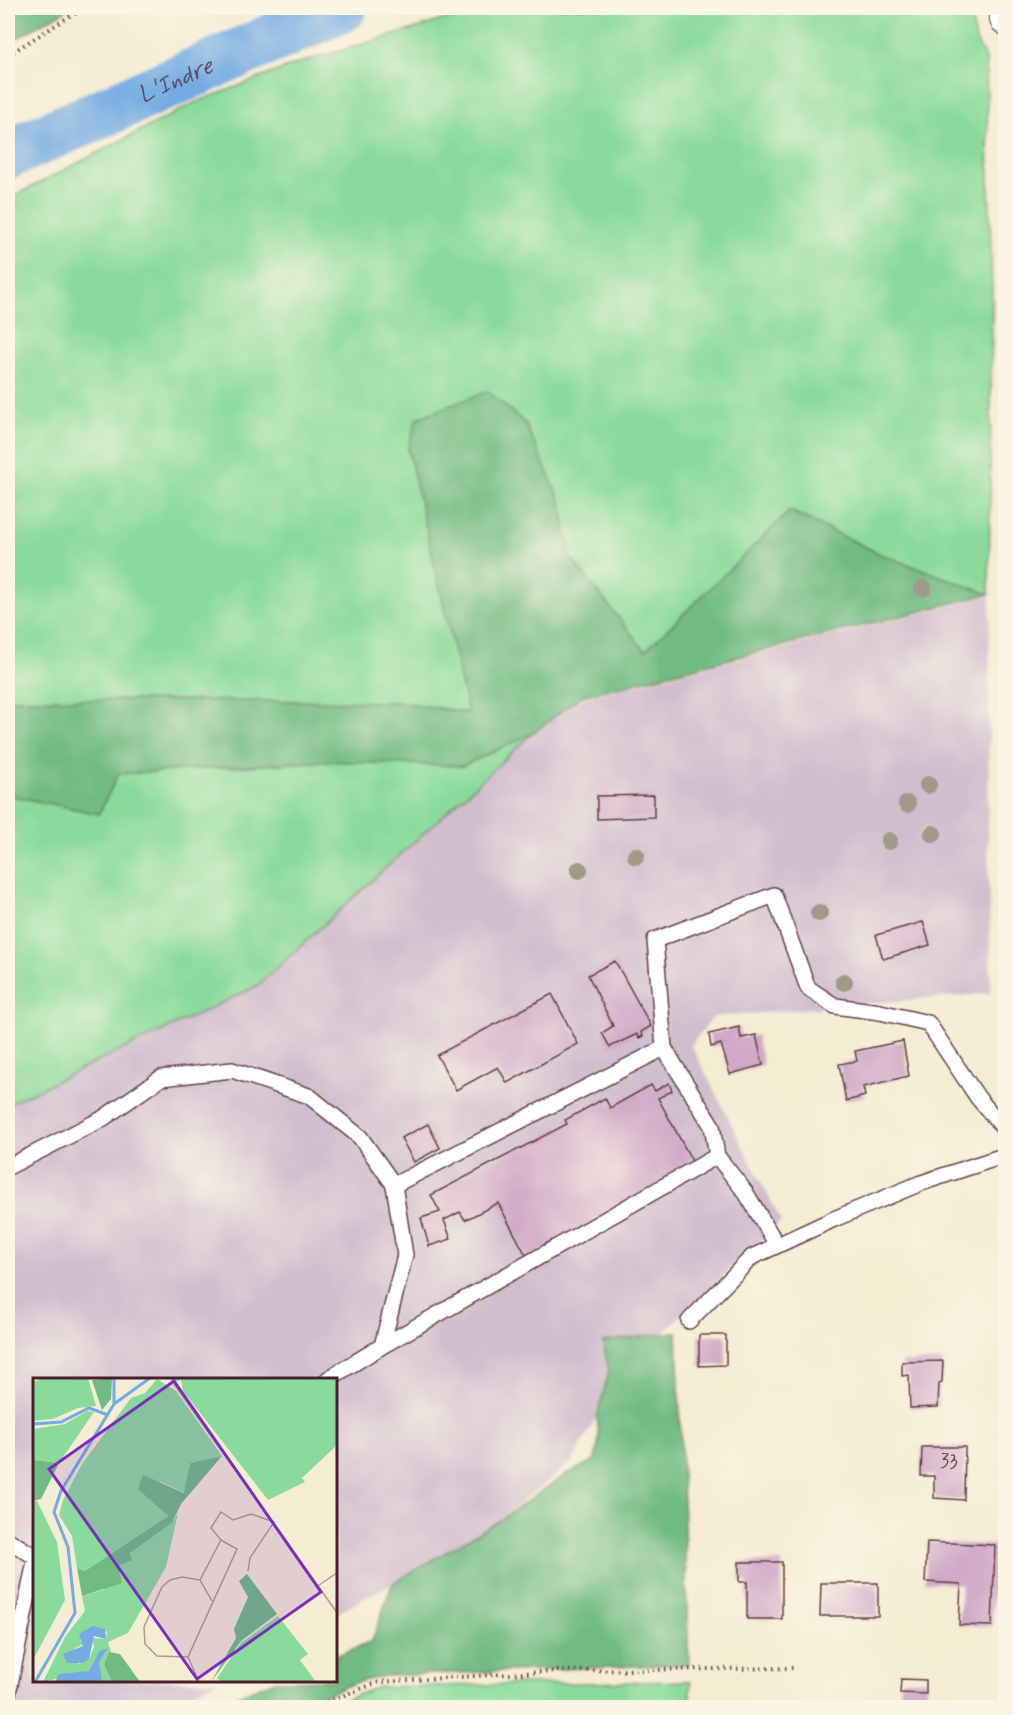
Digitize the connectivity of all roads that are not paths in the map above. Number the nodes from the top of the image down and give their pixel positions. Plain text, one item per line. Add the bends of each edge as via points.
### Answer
1 (664, 1048) junction
2 (1005, 1131) edge
3 (1005, 1155) edge
4 (717, 1156) junction
5 (8, 1167) edge
6 (394, 1185) junction
7 (777, 1245) junction
8 (689, 1321) dead end
9 (382, 1346) junction
10 (330, 1378) edge
11 (8, 1540) edge
12 (33, 1555) edge
13 (33, 1571) edge
14 (8, 1694) edge

1 - 2 lane via 656,940 774,896 808,988 835,1006 928,1023
1 - 4 lane via 712,1126
1 - 6 lane
3 - 7 lane via 921,1183
4 - 7 lane via 746,1193
4 - 9 lane
5 - 6 lane via 102,1119 161,1078 232,1070 309,1096 360,1137
6 - 9 lane via 405,1255
7 - 8 lane via 752,1257
9 - 10 lane
11 - 12 lane
13 - 14 lane

